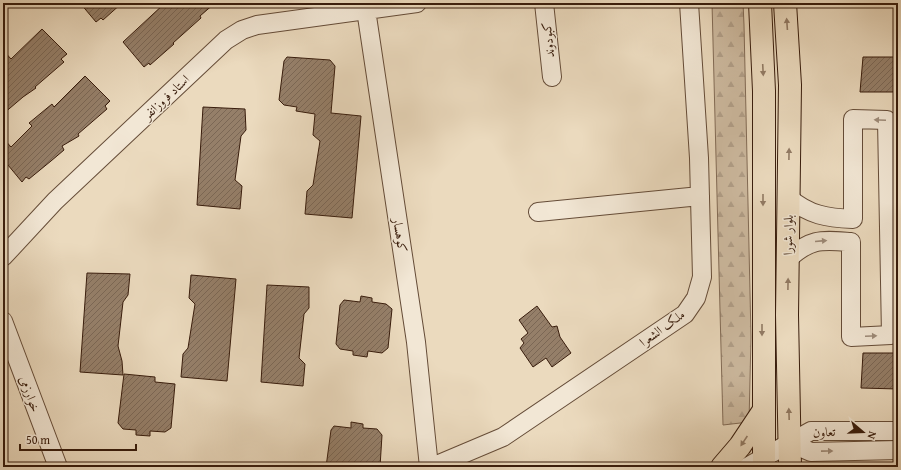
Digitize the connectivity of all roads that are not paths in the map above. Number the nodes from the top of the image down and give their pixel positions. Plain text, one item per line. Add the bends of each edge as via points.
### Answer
1 (417, 3) edge
2 (544, 3) edge
3 (689, 3) edge
4 (760, 3) edge
5 (786, 3) edge
6 (366, 6) edge
7 (552, 77) dead end
8 (700, 196) junction
9 (789, 198) junction
10 (538, 212) dead end
11 (853, 219) junction
12 (851, 242) junction
13 (3, 257) edge
14 (788, 259) junction
15 (3, 321) edge
16 (762, 413) junction
17 (898, 431) edge
18 (790, 442) junction
19 (898, 450) edge
20 (758, 464) edge
21 (58, 467) edge
22 (430, 467) edge
23 (722, 467) edge
24 (790, 467) edge

1 - 6 street
2 - 7 street, کبودوند
3 - 8 street, ملک الشعرا
4 -> 16 main road, بلوار شورا via 764,91
9 -> 5 main road, بلوار شورا via 790,85
6 - 13 street, استاد فروزانفر via 257,25 242,30 226,40 55,201
6 - 22 street, کوهسار via 416,342
8 - 10 street
8 - 22 street, ملک الشعرا via 702,277 696,298 685,314 502,437
9 - 11 street via 799,206 828,218
9 - 14 main road, بلوار شورا
11 - 12 street
12 -> 11 street via 851,337 891,335 887,120 853,119
14 -> 12 street via 801,247 819,240
18 -> 14 main road, بلوار شورا
15 - 21 street, خوارزمی
16 - 20 main road, بلوار شورا
16 -> 23 main road
17 - 18 street, تعاون via 811,431
18 -> 19 street, تعاون via 811,452
18 - 20 street
18 - 24 main road, بلوار شورا

